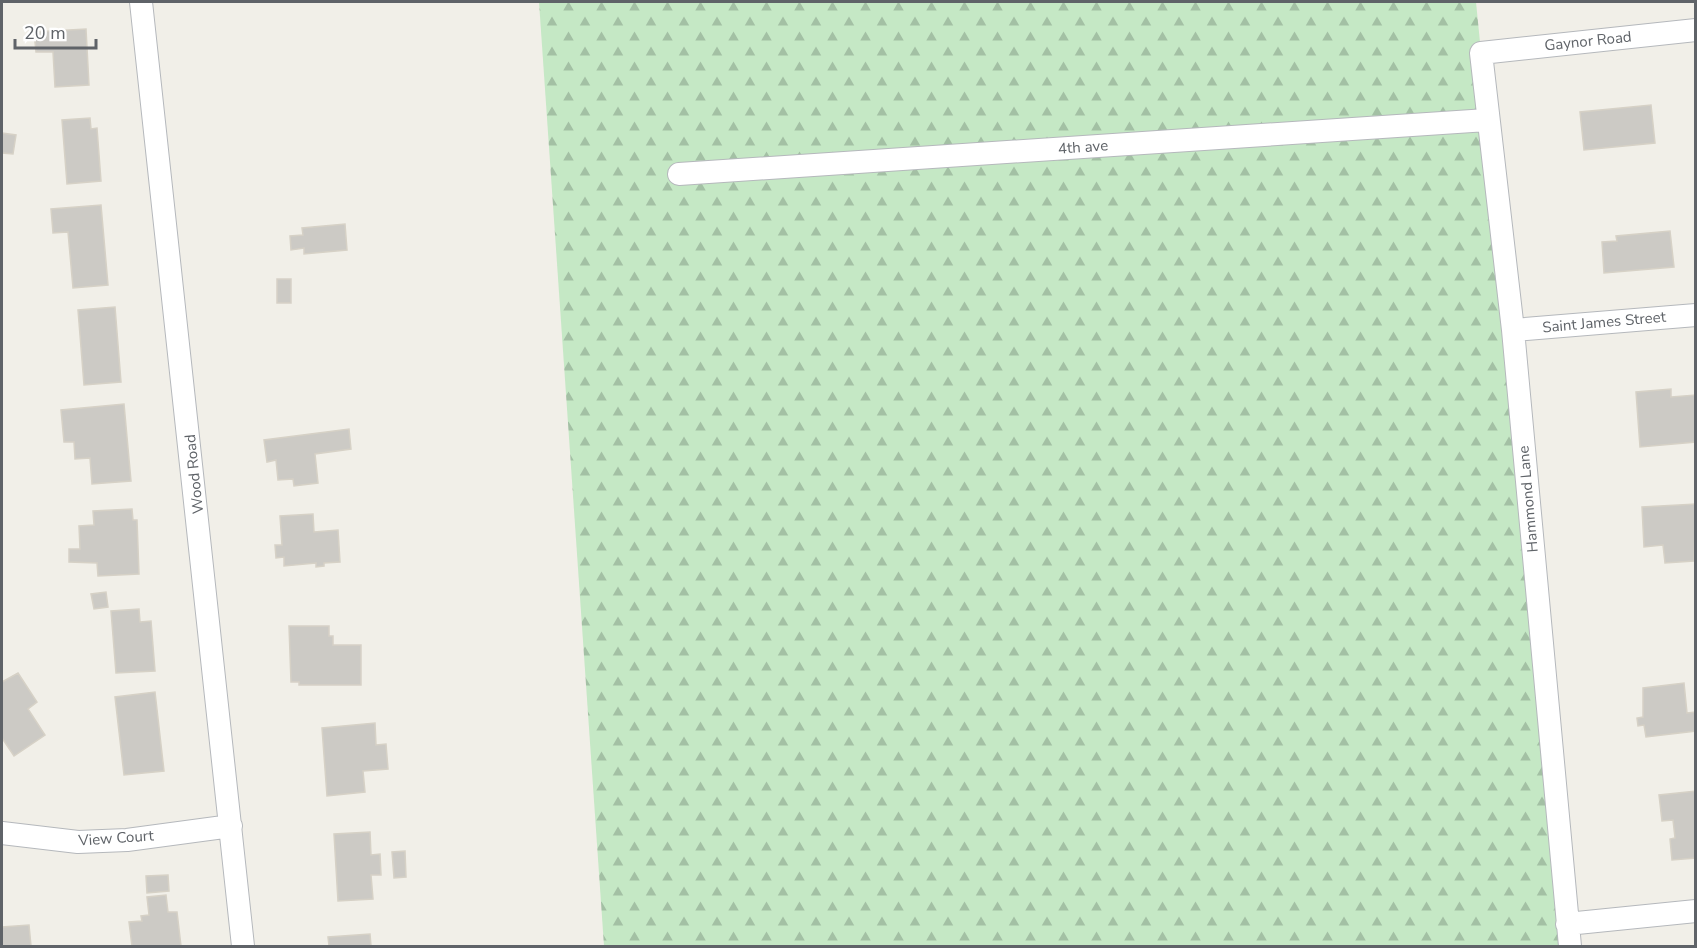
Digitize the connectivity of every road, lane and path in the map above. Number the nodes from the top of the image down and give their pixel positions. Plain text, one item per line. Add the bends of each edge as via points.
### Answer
1 (141, 2) edge
2 (1695, 30) edge
3 (1481, 53) joint
4 (1487, 120) junction
5 (679, 174) dead end
6 (1695, 315) edge
7 (1513, 330) junction
8 (231, 826) junction
9 (2, 833) edge
10 (1695, 911) edge
11 (1569, 935) edge
12 (243, 946) edge

1 - 8 street, Wood Road
2 - 3 street, Gaynor Road
3 - 4 street, Hammond Lane
4 - 5 street, 4th ave
4 - 7 street, Hammond Lane
6 - 7 street, Saint James Street
7 - 11 street, Hammond Lane
8 - 9 street, View Court via 127,840 78,842
8 - 12 street, Wood Road
10 - 11 street

